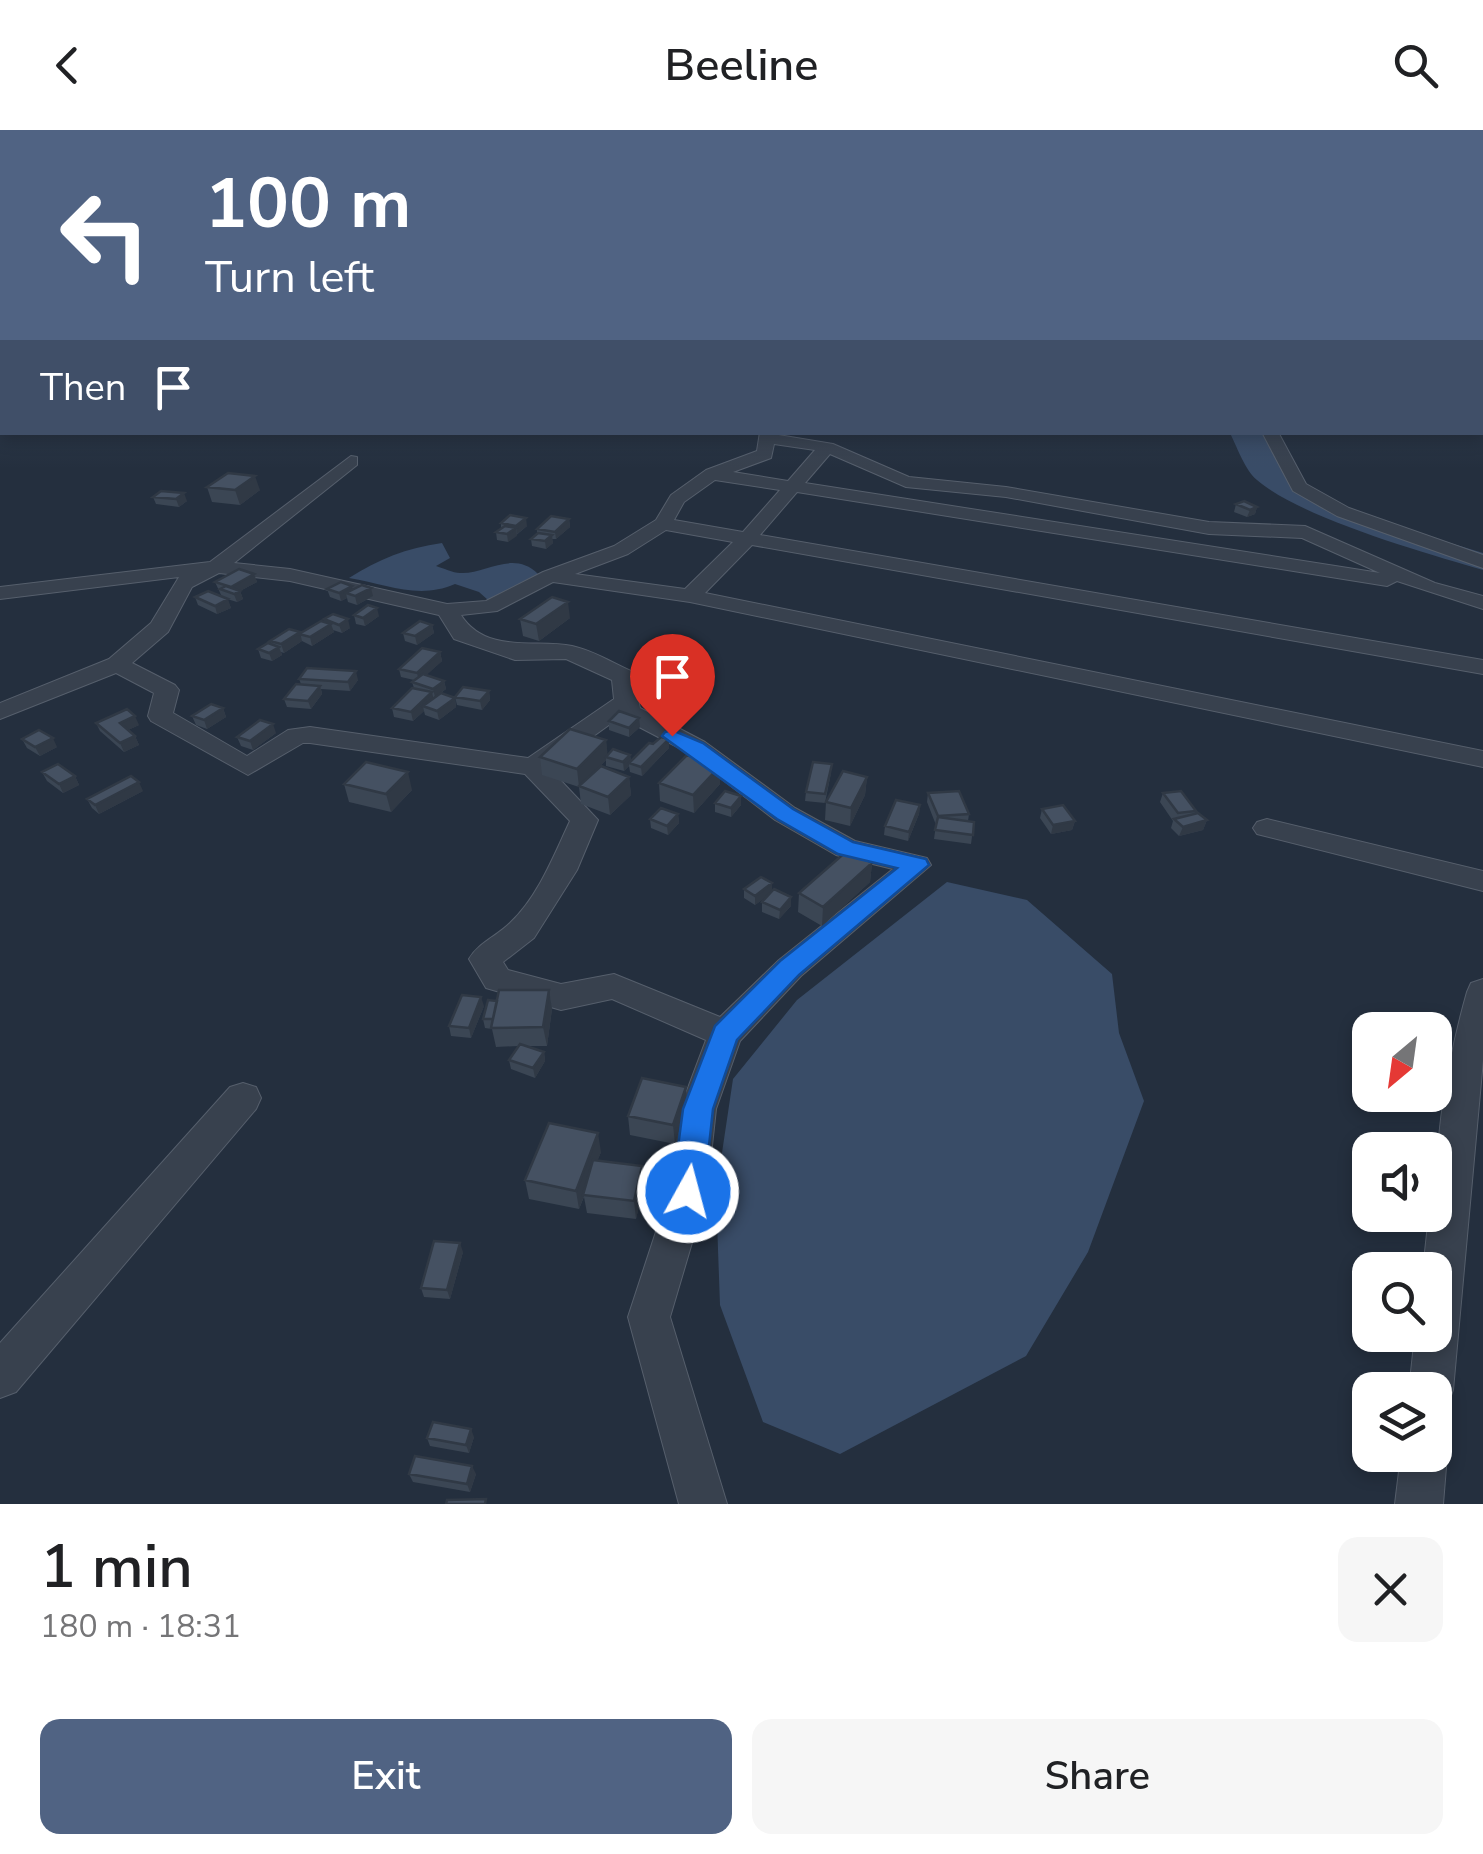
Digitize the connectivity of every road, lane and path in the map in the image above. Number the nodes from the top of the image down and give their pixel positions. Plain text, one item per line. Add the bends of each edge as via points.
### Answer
1 (768, 435) edge
2 (1272, 435) edge
3 (827, 447) junction
4 (351, 461) dead end
5 (712, 474) junction
6 (793, 488) junction
7 (663, 524) junction
8 (748, 539) junction
9 (1483, 562) edge
10 (216, 567) junction
11 (550, 576) junction
12 (1428, 586) junction
13 (0, 594) edge
14 (690, 596) junction
15 (1483, 603) edge
16 (446, 610) junction
17 (117, 664) junction
18 (1483, 667) edge
19 (628, 700) junction
20 (0, 712) edge
21 (1483, 759) edge
22 (532, 767) junction
23 (1267, 828) dead end
24 (1483, 881) edge
25 (1483, 992) edge
26 (725, 1034) junction
27 (243, 1098) dead end
28 (1433, 1372) edge
29 (0, 1376) edge
30 (1422, 1472) edge
31 (703, 1504) edge
32 (1419, 1504) edge

1 - 3 street
1 - 5 street via 764,454
2 - 9 street via 1299,487 1343,512
3 - 6 street
3 - 12 street via 906,482 1006,492 1209,528 1305,532
4 - 10 street
5 - 6 street
5 - 7 street via 677,499
6 - 8 street
6 - 12 street
7 - 8 street
7 - 11 street via 621,550
8 - 14 street
8 - 18 street
10 - 13 street
10 - 16 street
10 - 17 street via 184,583 160,627
11 - 14 street
11 - 16 street via 490,607
12 - 15 street
14 - 21 street
16 - 19 street via 462,634 515,653 569,652 623,676
17 - 20 street
17 - 22 street via 167,690 160,716 248,767 297,736 310,736
19 - 22 street
19 - 26 street via 628,712 696,748 800,823 846,848 918,865 790,968
22 - 26 street via 584,820 562,870 523,930 486,958 497,979 561,997 614,986
23 - 24 street
25 - 28 street via 1464,1066
26 - 31 street via 698,1109 688,1192 649,1317
27 - 29 street
30 - 32 street

